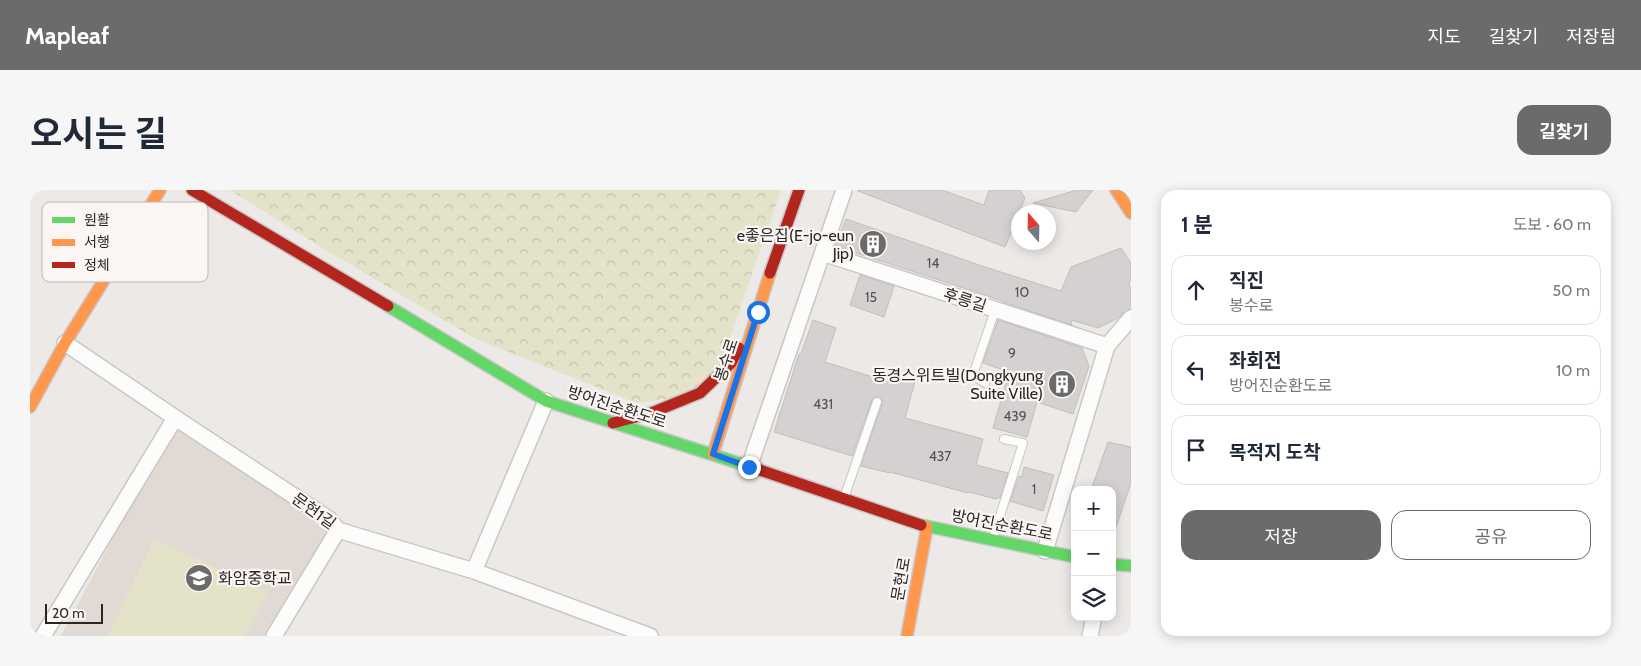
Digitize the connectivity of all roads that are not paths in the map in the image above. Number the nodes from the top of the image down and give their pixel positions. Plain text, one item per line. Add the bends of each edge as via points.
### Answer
1 (160, 190) edge
2 (192, 190) edge
3 (799, 190) edge
4 (844, 190) edge
5 (1116, 190) edge
6 (153, 202) edge
7 (1131, 213) edge
8 (823, 253) junction
9 (103, 282) edge
10 (995, 310) junction
11 (758, 312) junction
12 (1131, 318) edge
13 (65, 343) junction
14 (1106, 346) junction
15 (985, 383) dead end
16 (546, 402) junction
17 (877, 402) dead end
18 (30, 407) edge
19 (175, 418) junction
20 (613, 422) junction
21 (1004, 439) dead end
22 (713, 454) junction
23 (749, 467) junction
24 (844, 500) junction
25 (927, 527) junction
26 (338, 530) junction
27 (992, 540) junction
28 (1046, 551) junction
29 (1071, 556) edge
30 (1116, 564) edge
31 (1131, 566) edge
32 (474, 571) junction
33 (1093, 621) edge
34 (43, 636) edge
35 (275, 636) edge
36 (650, 636) edge
37 (907, 636) edge
38 (1090, 636) edge

1 - 6 main road
2 - 16 main road, 방어진순환도로
3 - 11 main road, 봉수로
4 - 8 street
5 - 7 main road
8 - 10 street, 후릉길
8 - 23 street
9 - 13 main road
10 - 14 street, 후릉길
10 - 15 lane via 973,374
11 - 20 main road via 732,363 700,393 651,413
11 - 22 main road, 봉수로
12 - 14 street
13 - 18 main road
13 - 19 street, 문현1길
14 - 28 street
16 - 20 main road, 방어진순환도로
16 - 32 street
17 - 24 lane
19 - 26 street, 문현1길 via 329,519
19 - 34 street
20 - 22 main road, 방어진순환도로
21 - 27 lane via 1023,444
22 - 23 main road, 방어진순환도로
23 - 24 main road, 방어진순환도로
24 - 25 main road, 방어진순환도로
25 - 27 main road, 방어진순환도로
25 - 37 main road, 문현로
26 - 32 street, 문현1길
26 - 35 street
27 - 28 main road, 방어진순환도로
28 - 29 main road, 방어진순환도로
30 - 31 main road
32 - 36 street, 문현1길
33 - 38 street

